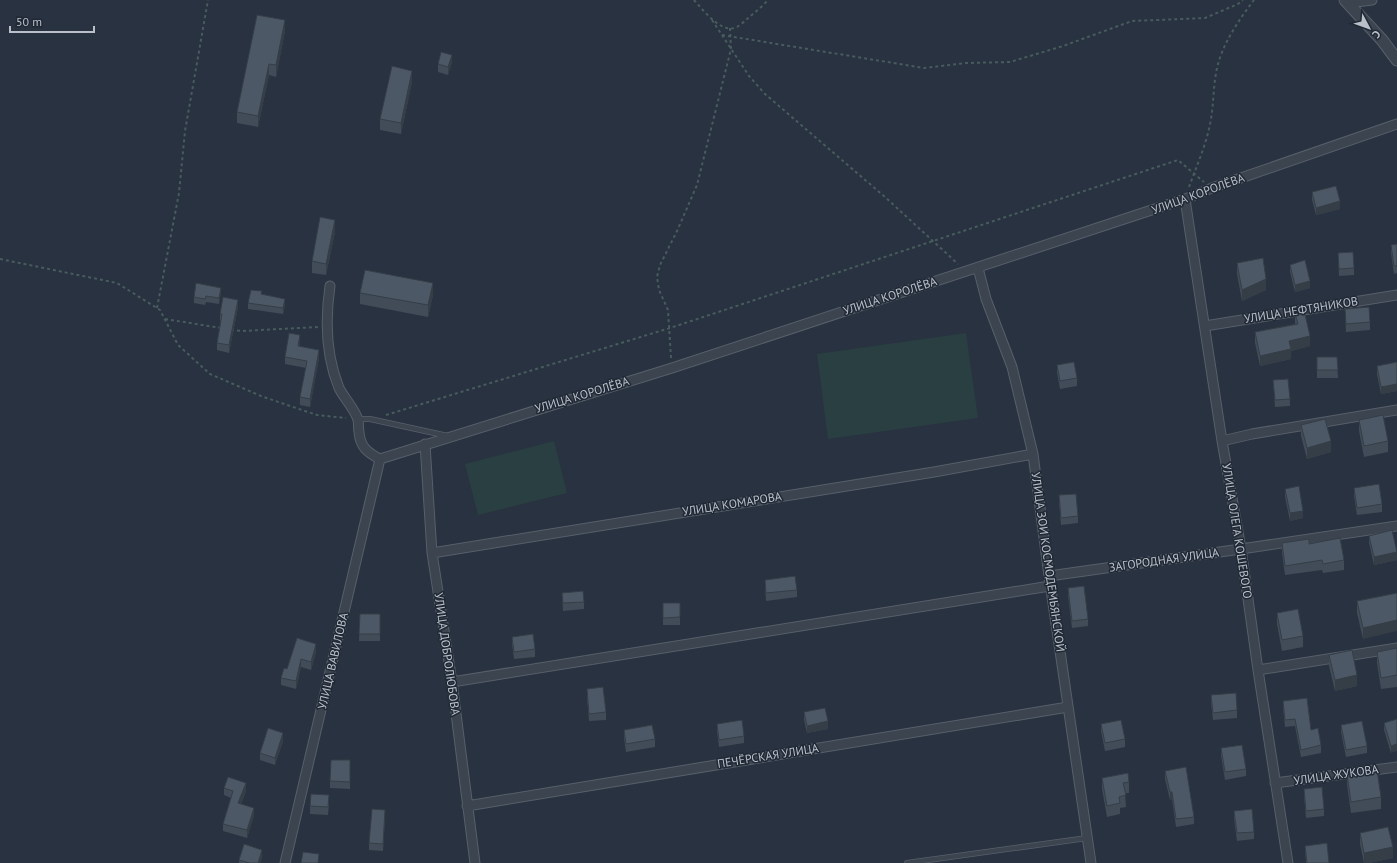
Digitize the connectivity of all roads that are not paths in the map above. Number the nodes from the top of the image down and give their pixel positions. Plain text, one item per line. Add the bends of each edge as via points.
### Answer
1 (1372, 0) edge
2 (1346, 2) edge
3 (1397, 60) edge
4 (1397, 124) edge
5 (1185, 199) junction
6 (978, 268) junction
7 (330, 286) dead end
8 (1397, 295) edge
9 (1204, 326) junction
10 (1397, 410) edge
11 (358, 419) junction
12 (450, 436) junction
13 (1222, 441) junction
14 (425, 444) junction
15 (1033, 454) junction
16 (380, 459) junction
17 (1397, 526) edge
18 (1241, 549) junction
19 (432, 553) junction
20 (1049, 576) junction
21 (1050, 586) junction
22 (1397, 648) edge
23 (1258, 670) junction
24 (452, 682) junction
25 (1068, 707) junction
26 (1397, 767) edge
27 (1275, 783) junction
28 (467, 806) junction
29 (1087, 838) junction
30 (285, 863) edge
31 (476, 863) edge
32 (906, 863) edge
33 (1091, 863) edge
34 (1288, 863) edge

1 - 2 street
2 - 3 street
4 - 5 street, УЛИЦА КОРОЛЁВА
5 - 6 street, УЛИЦА КОРОЛЁВА
5 - 9 street, УЛИЦА ОЛЕГА КОШЕВОГО
6 - 12 street, УЛИЦА КОРОЛЁВА via 672,368
6 - 15 street, УЛИЦА ЗОИ КОСМОДЕМЬЯНСКОЙ via 986,299 1012,367
7 - 11 street via 327,326 332,370 340,390
8 - 9 street, УЛИЦА НЕФТЯНИКОВ
9 - 13 street, УЛИЦА ОЛЕГА КОШЕВОГО
10 - 13 street
11 - 12 lane
11 - 16 street via 363,446 367,452
12 - 14 street, УЛИЦА КОРОЛЁВА
13 - 18 street, УЛИЦА ОЛЕГА КОШЕВОГО
14 - 16 street, УЛИЦА КОРОЛЁВА
14 - 19 street, УЛИЦА ДОБРОЛЮБОВА
15 - 19 street, УЛИЦА КОМАРОВА
15 - 20 street, УЛИЦА ЗОИ КОСМОДЕМЬЯНСКОЙ
16 - 30 street, УЛИЦА ВАВИЛОВА
17 - 18 street, ЗАГОРОДНАЯ УЛИЦА
18 - 20 street, ЗАГОРОДНАЯ УЛИЦА
18 - 23 street, УЛИЦА ОЛЕГА КОШЕВОГО
19 - 24 street, УЛИЦА ДОБРОЛЮБОВА
20 - 21 street, УЛИЦА ЗОИ КОСМОДЕМЬЯНСКОЙ
21 - 24 street
21 - 25 street, УЛИЦА ЗОИ КОСМОДЕМЬЯНСКОЙ
22 - 23 street
23 - 27 street, УЛИЦА ОЛЕГА КОШЕВОГО
24 - 28 street, УЛИЦА ДОБРОЛЮБОВА
25 - 28 street, ПЕЧЁРСКАЯ УЛИЦА
25 - 29 street, УЛИЦА ЗОИ КОСМОДЕМЬЯНСКОЙ
26 - 27 street, УЛИЦА ЖУКОВА
27 - 34 street, УЛИЦА ОЛЕГА КОШЕВОГО
28 - 31 street, УЛИЦА ДОБРОЛЮБОВА
29 - 32 lane
29 - 33 street, УЛИЦА ЗОИ КОСМОДЕМЬЯНСКОЙ

